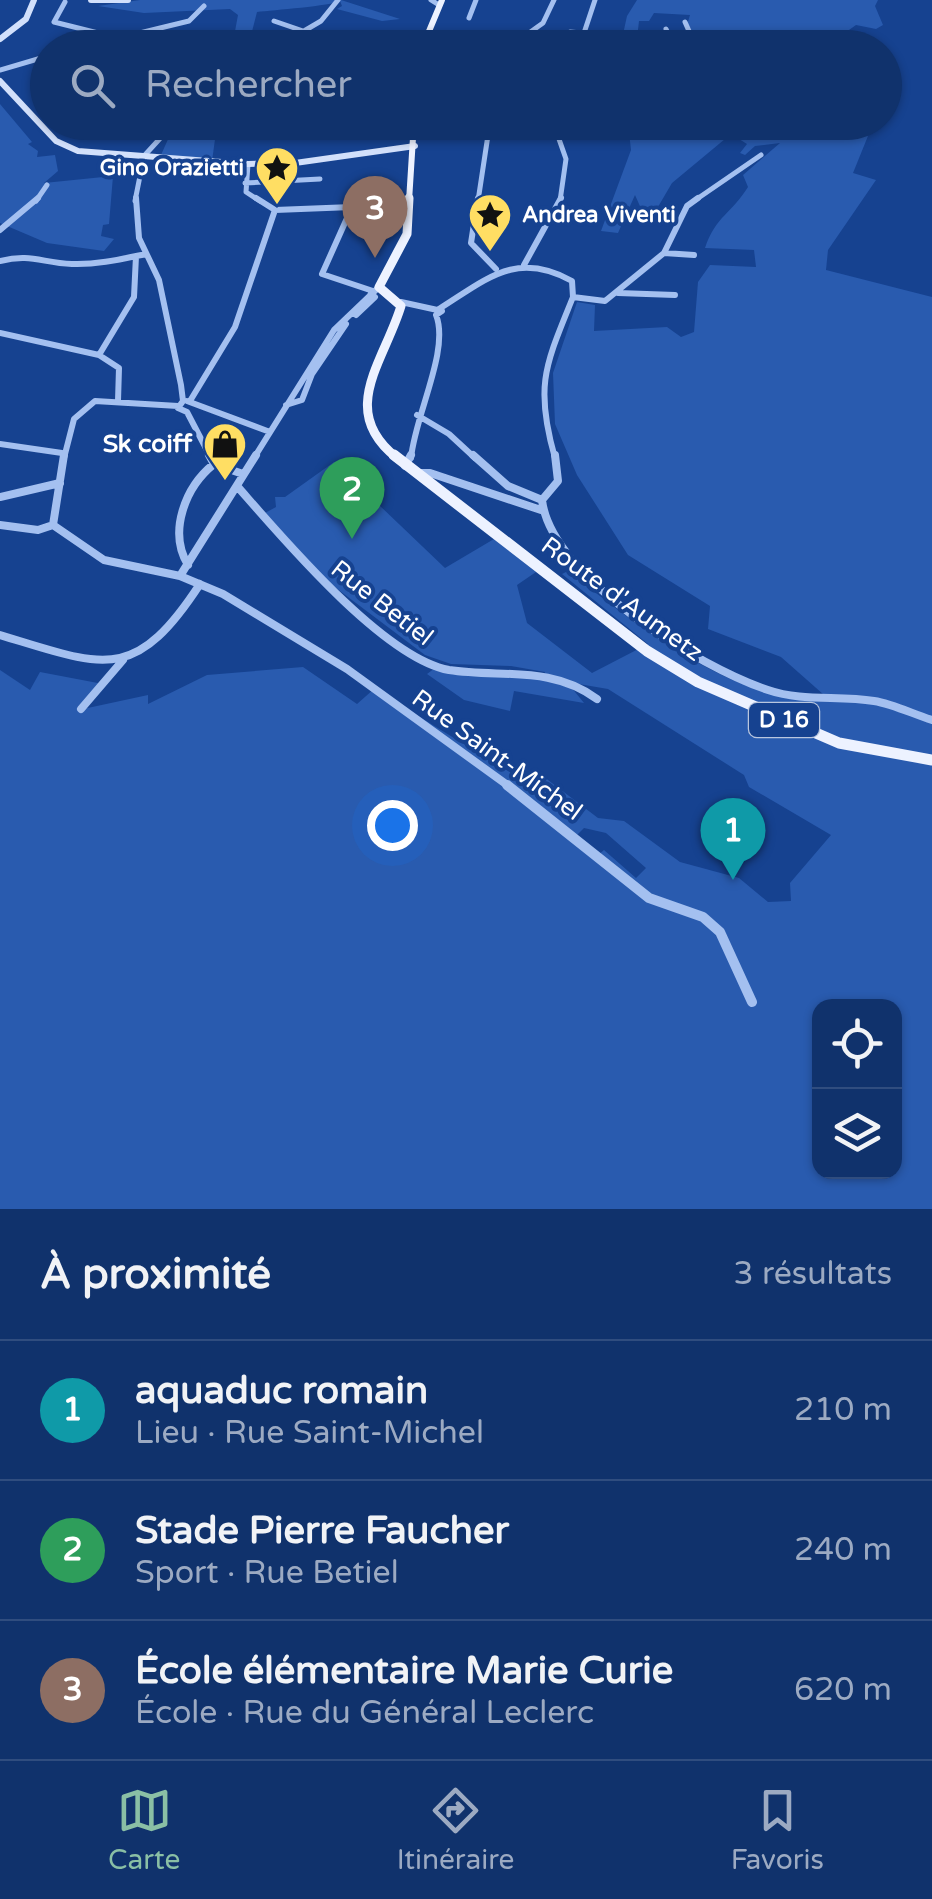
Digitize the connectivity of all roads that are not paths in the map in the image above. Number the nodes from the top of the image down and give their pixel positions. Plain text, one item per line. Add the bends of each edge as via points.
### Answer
1 (34, 0) edge
2 (91, 0) edge
3 (128, 0) edge
4 (338, 0) edge
5 (476, 0) edge
6 (554, 0) edge
7 (595, 0) edge
8 (65, 2) edge
9 (437, 2) edge
10 (204, 6) dead end
11 (469, 18) dead end
12 (274, 21) dead end
13 (685, 22) dead end
14 (80, 30) edge
15 (149, 30) edge
16 (300, 30) edge
17 (308, 30) edge
18 (428, 30) edge
19 (532, 30) edge
20 (583, 30) edge
21 (689, 30) edge
22 (0, 40) edge
23 (30, 61) edge
24 (0, 70) edge
25 (0, 80) edge
26 (30, 111) edge
27 (58, 140) edge
28 (159, 140) edge
29 (487, 140) edge
30 (561, 140) edge
31 (414, 142) joint
32 (761, 155) dead end
33 (144, 156) junction
34 (248, 164) junction
35 (320, 179) dead end
36 (245, 183) junction
37 (46, 185) dead end
38 (275, 210) junction
39 (0, 230) edge
40 (664, 253) junction
41 (146, 254) junction
42 (694, 255) dead end
43 (136, 256) junction
44 (0, 261) edge
45 (151, 264) junction
46 (524, 265) junction
47 (138, 267) junction
48 (496, 269) junction
49 (374, 293) junction
50 (618, 293) junction
51 (674, 294) dead end
52 (572, 296) junction
53 (400, 302) junction
54 (435, 312) junction
55 (0, 333) edge
56 (100, 355) junction
57 (118, 401) junction
58 (187, 405) junction
59 (417, 415) junction
60 (270, 432) junction
61 (0, 444) edge
62 (62, 453) junction
63 (214, 464) junction
64 (405, 466) junction
65 (243, 474) junction
66 (416, 474) junction
67 (60, 483) junction
68 (237, 486) junction
69 (515, 496) junction
70 (0, 497) edge
71 (542, 505) junction
72 (0, 525) edge
73 (53, 525) junction
74 (188, 566) junction
75 (180, 576) junction
76 (200, 584) junction
77 (0, 635) edge
78 (124, 660) junction
79 (598, 699) dead end
80 (82, 709) dead end
81 (932, 720) edge
82 (932, 760) edge
83 (752, 1002) dead end

1 - 22 main road via 26,19
2 - 3 main road
4 - 17 street
5 - 11 street
6 - 19 street
7 - 20 street
8 - 14 street via 54,22
9 - 18 main road
10 - 15 street via 189,21
12 - 16 street
13 - 21 street
23 - 24 street
25 - 26 main road
27 - 33 main road via 66,148
28 - 33 street
29 - 48 street via 470,243
30 - 46 street via 568,155 566,181
31 - 34 main road
31 - 49 main road via 407,234
32 - 40 street via 687,206
33 - 34 main road
33 - 41 street via 135,202
34 - 36 street
35 - 36 street
36 - 38 street via 252,199
37 - 39 street via 31,208
38 - 49 street via 352,206 322,274
38 - 58 street via 235,327
40 - 42 street
40 - 50 street
41 - 43 street
41 - 45 street
43 - 44 street via 89,266 28,254
43 - 47 street
45 - 47 street
45 - 58 street
46 - 48 street
46 - 52 street via 572,281
47 - 56 street via 135,299
48 - 54 street
49 - 53 main road
49 - 60 street via 334,330
50 - 51 street
50 - 52 street via 605,301
52 - 71 street via 542,374 545,423 558,470
53 - 54 street
53 - 64 main road, D 16 via 364,402 369,430
54 - 59 street via 438,352
55 - 56 street
56 - 57 street via 119,368
57 - 58 street
57 - 62 street via 84,404 66,430
58 - 60 street
58 - 63 street
59 - 64 street
59 - 69 street via 434,422
60 - 65 street
61 - 62 street
62 - 67 street
63 - 65 street
63 - 74 street via 200,475 183,513 179,552
64 - 66 main road, D 16
65 - 68 street
66 - 69 street
66 - 82 main road, Route d'Aumetz / D 16 via 647,651 698,682 839,743
67 - 70 street
67 - 73 street
68 - 74 street
68 - 79 street, Rue Betiel via 323,585 424,662 544,676
69 - 71 street
71 - 81 street via 595,588 692,655 767,690 875,701
72 - 73 street
73 - 75 street, Rue Saint-Michel via 104,560
74 - 75 street
75 - 76 street, Rue Saint-Michel
76 - 78 street via 152,642
76 - 83 street, Rue Saint-Michel via 347,668 648,898 703,916 720,932
77 - 78 street via 57,652
78 - 80 street

